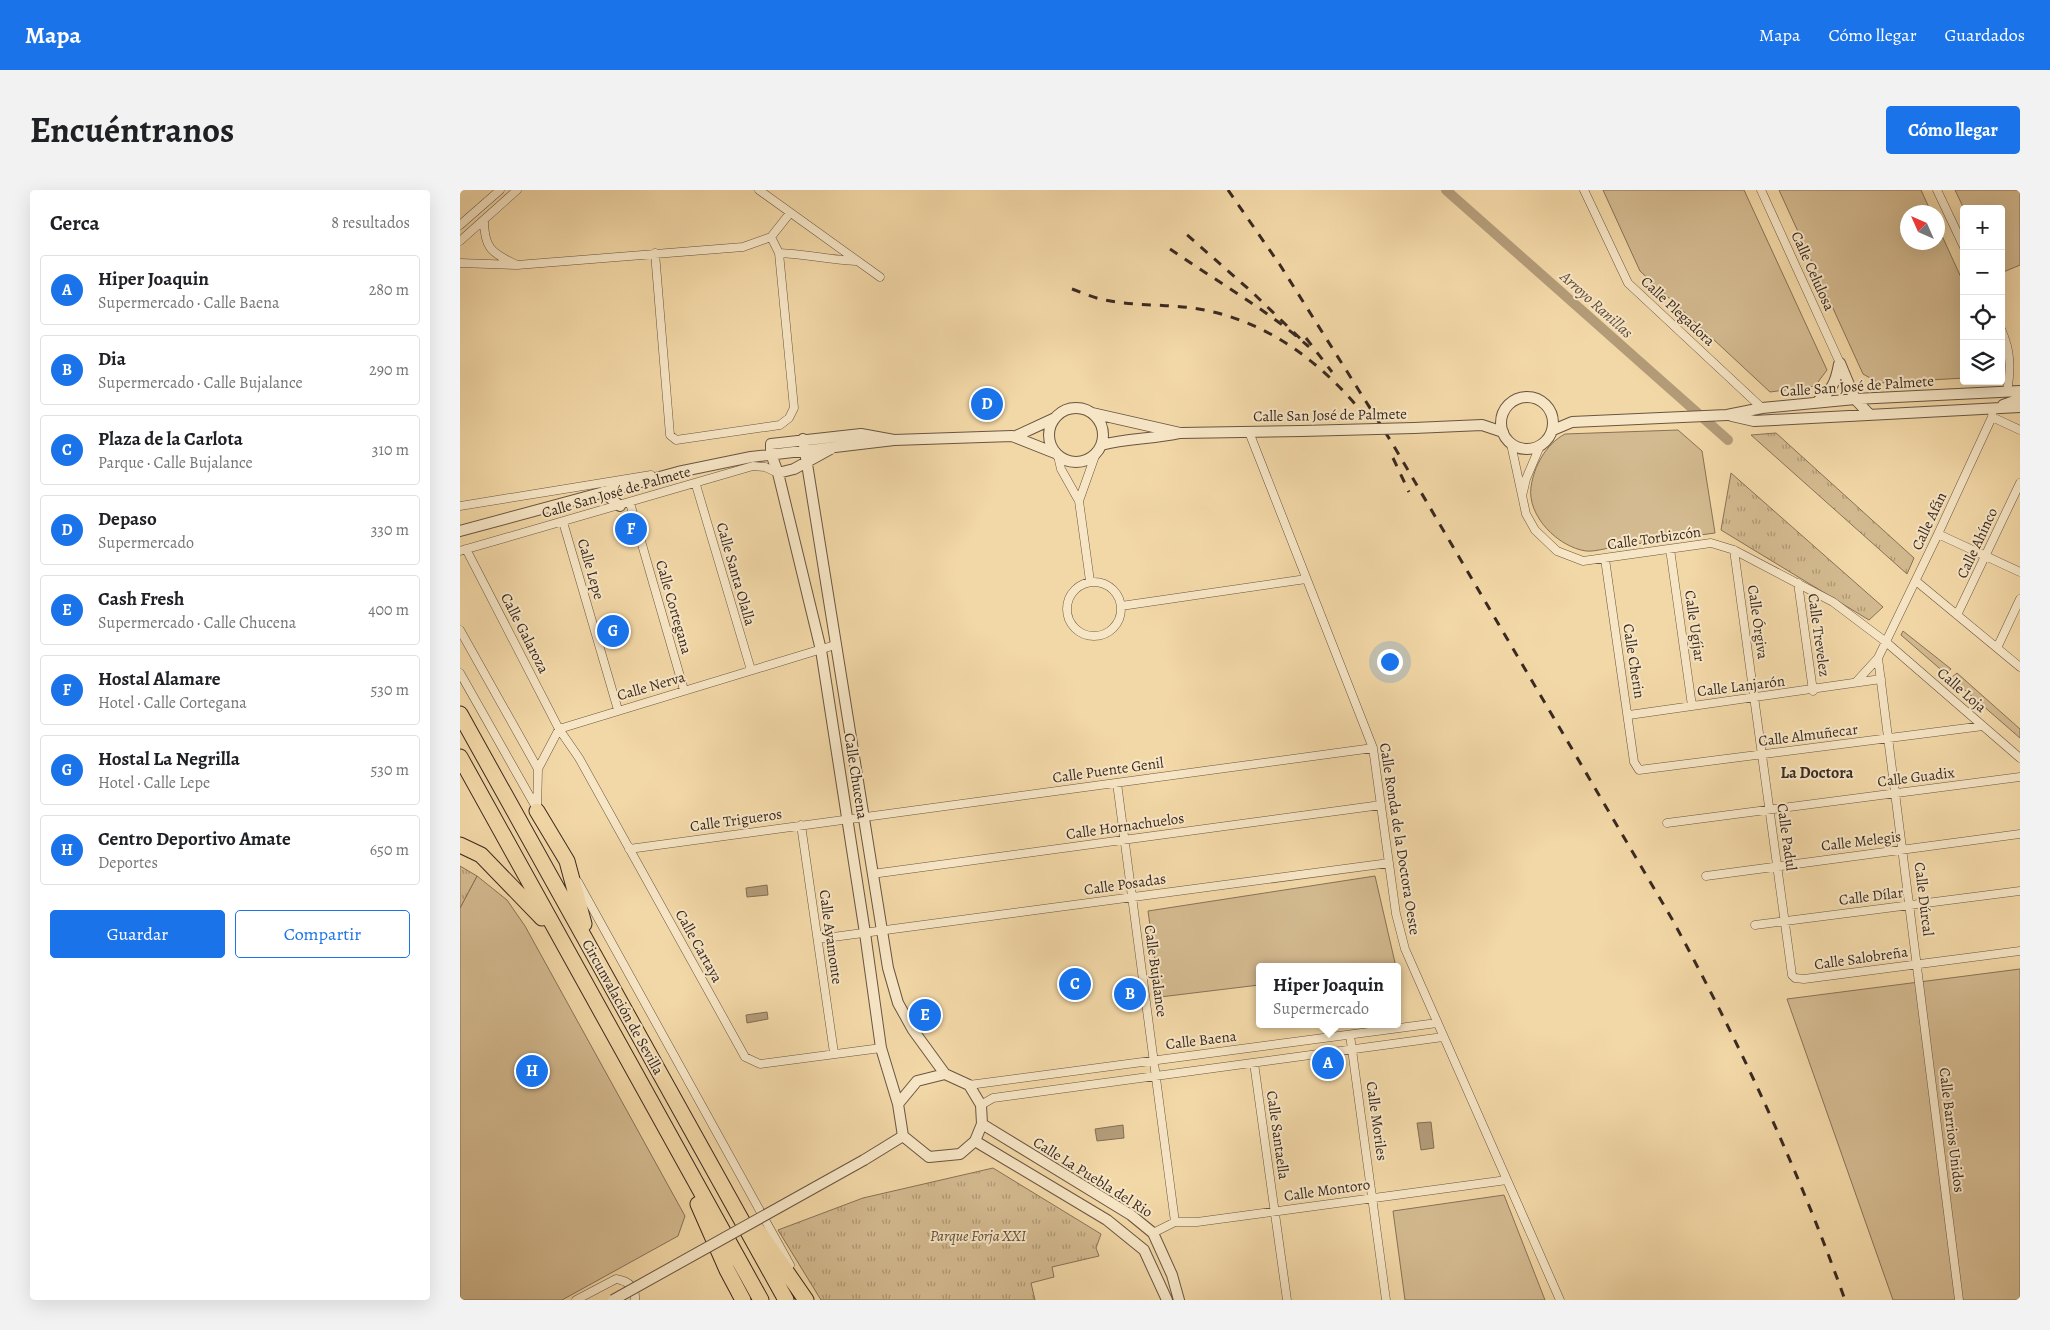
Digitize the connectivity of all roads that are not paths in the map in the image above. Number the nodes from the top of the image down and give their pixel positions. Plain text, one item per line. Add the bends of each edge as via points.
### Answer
1 (500, 190) edge
2 (517, 190) edge
3 (759, 190) edge
4 (1584, 190) edge
5 (1761, 190) edge
6 (1937, 190) edge
7 (790, 213) junction
8 (484, 220) junction
9 (460, 226) edge
10 (770, 238) junction
11 (1960, 239) edge
12 (460, 241) edge
13 (655, 253) junction
14 (779, 253) junction
15 (857, 261) junction
16 (460, 263) edge
17 (517, 265) junction
18 (880, 278) dead end
19 (2005, 338) edge
20 (1840, 363) junction
21 (2020, 391) edge
22 (2007, 392) junction
23 (1855, 398) junction
24 (2020, 399) edge
25 (1818, 401) junction
26 (2020, 407) edge
27 (1762, 408) junction
28 (1091, 412) junction
29 (1992, 413) junction
30 (1552, 414) junction
31 (1726, 415) junction
32 (1870, 415) junction
33 (1502, 416) junction
34 (1055, 418) junction
35 (1572, 422) junction
36 (1482, 425) junction
37 (1553, 430) junction
38 (2020, 430) edge
39 (1249, 432) junction
40 (1502, 432) junction
41 (1180, 433) junction
42 (1016, 436) junction
43 (894, 440) junction
44 (804, 444) junction
45 (1511, 444) junction
46 (836, 446) junction
47 (1540, 446) junction
48 (1099, 449) junction
49 (771, 454) junction
50 (1057, 454) junction
51 (806, 464) junction
52 (678, 472) junction
53 (778, 473) junction
54 (2020, 483) edge
55 (696, 485) junction
56 (603, 492) junction
57 (1522, 497) junction
58 (1080, 500) junction
59 (625, 505) junction
60 (460, 506) edge
61 (563, 522) junction
62 (460, 531) edge
63 (1938, 534) junction
64 (1670, 549) junction
65 (463, 550) edge
66 (1734, 550) junction
67 (1986, 557) junction
68 (1605, 559) junction
69 (2020, 572) edge
70 (1306, 579) junction
71 (1090, 581) junction
72 (1916, 581) junction
73 (1798, 583) junction
74 (2020, 599) edge
75 (1121, 606) junction
76 (1957, 615) junction
77 (460, 630) edge
78 (1886, 642) junction
79 (835, 645) junction
80 (1996, 648) junction
81 (821, 650) junction
82 (1878, 658) junction
83 (2020, 667) edge
84 (751, 670) junction
85 (460, 673) edge
86 (1881, 679) junction
87 (1857, 681) junction
88 (684, 690) junction
89 (1813, 690) junction
90 (1754, 698) junction
91 (1692, 706) junction
92 (618, 710) junction
93 (460, 714) edge
94 (1629, 716) junction
95 (1983, 726) junction
96 (559, 729) junction
97 (1889, 739) junction
98 (1373, 748) junction
99 (1760, 755) junction
100 (460, 758) edge
101 (2020, 758) edge
102 (1636, 767) joint
103 (538, 768) junction
104 (2020, 777) edge
105 (1117, 783) junction
106 (1896, 794) junction
107 (1381, 805) junction
108 (1769, 810) junction
109 (538, 811) junction
110 (863, 817) junction
111 (847, 819) junction
112 (1667, 823) dead end
113 (801, 825) junction
114 (2020, 834) edge
115 (1124, 840) junction
116 (460, 845) edge
117 (629, 849) junction
118 (1903, 850) junction
119 (567, 861) junction
120 (1389, 863) junction
121 (1777, 865) junction
122 (872, 874) junction
123 (1706, 876) dead end
124 (2020, 891) edge
125 (1133, 897) junction
126 (1911, 905) junction
127 (1783, 921) junction
128 (1755, 925) dead end
129 (881, 931) junction
130 (865, 934) junction
131 (559, 936) junction
132 (818, 939) junction
133 (592, 951) junction
134 (2020, 951) edge
135 (1918, 964) junction
136 (1795, 978) joint
137 (1437, 1023) junction
138 (1401, 1028) edge
139 (1401, 1028) edge
140 (1350, 1035) junction
141 (1443, 1037) junction
142 (881, 1048) junction
143 (1353, 1049) junction
144 (834, 1053) junction
145 (1154, 1060) junction
146 (1254, 1063) junction
147 (945, 1074) junction
148 (1156, 1076) junction
149 (969, 1085) junction
150 (898, 1104) junction
151 (981, 1105) junction
152 (660, 1118) junction
153 (982, 1124) junction
154 (903, 1136) junction
155 (974, 1141) junction
156 (706, 1157) junction
157 (1507, 1180) junction
158 (1373, 1198) junction
159 (1275, 1212) junction
160 (1175, 1222) junction
161 (1153, 1233) junction
162 (576, 1300) edge
163 (613, 1300) edge
164 (636, 1300) edge
165 (743, 1300) edge
166 (761, 1300) edge
167 (786, 1300) edge
168 (808, 1300) edge
169 (1167, 1300) edge
170 (1179, 1300) edge
171 (1286, 1300) edge
172 (1386, 1300) edge
173 (1560, 1300) edge
174 (1959, 1300) edge

1 - 9 street
2 - 8 street
3 - 7 street
4 - 27 street, Calle Plegadora via 1628,282
5 - 20 street, Calle Celulosa
6 - 11 street
7 - 10 street
7 - 15 street
8 - 12 street
8 - 17 street via 485,242 493,252
10 - 13 street via 743,246
10 - 14 street
13 - 14 street via 670,434 676,440 780,425 789,418 794,408
13 - 17 street
14 - 15 street
15 - 18 street
16 - 17 street
19 - 22 street via 2011,369
20 - 23 street
20 - 25 street via 1836,381 1829,393
21 - 22 street, Calle San José de Palmete
22 - 23 street, Calle San José de Palmete
22 - 29 street
23 - 25 street, Calle San José de Palmete
23 - 32 street
24 - 29 street
25 - 27 street, Calle San José de Palmete
26 - 29 street, Calle San José de Palmete
27 - 31 street, Calle San José de Palmete
28 - 34 street via 1074,408
28 - 41 street, Calle San José de Palmete
28 - 48 street via 1102,426
29 - 32 street, Calle San José de Palmete
29 - 38 street
29 - 63 street, Calle Afán
30 - 33 street via 1542,401 1526,397 1511,403
30 - 35 street, Calle San José de Palmete
30 - 37 street
31 - 32 street, Calle San José de Palmete via 1754,421
31 - 35 street, Calle San José de Palmete
33 - 36 street, Calle San José de Palmete
33 - 40 street
34 - 42 street
34 - 50 street via 1049,434
35 - 37 street, Calle San José de Palmete
36 - 39 street, Calle San José de Palmete, bridge
36 - 40 street, Calle San José de Palmete
37 - 47 street
39 - 41 street, Calle San José de Palmete
39 - 70 street, Calle Ronda de la Doctora Oeste
40 - 45 street
41 - 48 street, Calle San José de Palmete via 1122,439
42 - 43 street
42 - 50 street
43 - 44 street via 861,434
43 - 46 street
44 - 46 street
44 - 49 street, Calle San José de Palmete
44 - 51 street, Calle Chucena
45 - 47 street via 1525,449
45 - 57 street, Calle Torbizcón
46 - 51 street
47 - 57 street
48 - 50 street via 1087,460 1078,462 1068,461
48 - 58 street
49 - 52 street, Calle San José de Palmete
49 - 53 street, Calle Chucena
50 - 58 street
51 - 53 street
51 - 79 street, Calle Chucena
52 - 56 street, Calle San José de Palmete
52 - 60 street
53 - 55 street, Calle San José de Palmete via 765,466 753,466
53 - 81 street, Calle Chucena
54 - 67 street, Calle Ahínco
55 - 59 street, Calle San José de Palmete
55 - 84 street, Calle Santa Olalla
56 - 59 street
56 - 62 street, Calle San José de Palmete
57 - 68 street, Calle Torbizcón via 1530,523 1541,538 1558,550 1584,561
58 - 71 street
59 - 61 street, Calle San José de Palmete
59 - 88 street, Calle Cortegana
61 - 65 street, Calle San José de Palmete
61 - 92 street, Calle Lepe
63 - 67 street
63 - 72 street, Calle Afán
64 - 66 street, Calle Torbizcón via 1711,543
64 - 68 street, Calle Torbizcón
64 - 91 street, Calle Ugíjar
65 - 96 street, Calle Galaroza
66 - 73 street, Calle Torbizcón
66 - 90 street, Calle Órgiva
67 - 69 street
67 - 76 street, Calle Ahínco
68 - 94 street, Calle Cherin
70 - 75 street
70 - 98 street, Calle Ronda de la Doctora Oeste
71 - 75 street via 1108,585 1119,598
71 - 75 street via 1075,589 1067,603 1069,620 1078,631 1093,636 1110,630 1117,624
72 - 76 street
72 - 78 street, Calle Afán
73 - 78 street, Calle Torbizcón via 1833,602
73 - 89 street, Calle Trevelez
74 - 80 street
76 - 80 street
77 - 103 street
78 - 82 street
78 - 95 street, Calle Loja
79 - 81 street, Calle Nerva
79 - 110 street, Calle Chucena
80 - 83 street
81 - 84 street, Calle Nerva
81 - 111 street, Calle Chucena
82 - 86 street, Calle Dúrcal
82 - 87 street
84 - 88 street, Calle Nerva
85 - 109 street
86 - 87 street, Calle Lanjarón
86 - 97 street, Calle Dúrcal
87 - 89 street, Calle Lanjarón
88 - 92 street, Calle Nerva
89 - 90 street, Calle Lanjarón
90 - 91 street, Calle Lanjarón
90 - 99 street, Calle Padul
91 - 94 street, Calle Lanjarón
92 - 96 street, Calle Nerva
93 - 133 highway, Circunvalación de Sevilla
94 - 102 street, Calle Cherin
95 - 97 street, Calle Almuñecar
95 - 101 street, Calle Loja
96 - 103 street
96 - 117 street, Calle Cartaya via 579,758
97 - 99 street, Calle Almuñecar
97 - 106 street, Calle Dúrcal
98 - 105 street, Calle Puente Genil
98 - 107 street, Calle Ronda de la Doctora Oeste
99 - 102 street, Calle Almuñecar via 1642,770
99 - 108 street, Calle Padul
100 - 131 highway, Circunvalación de Sevilla
103 - 109 street
104 - 106 street, Calle Guadix
105 - 110 street, Calle Puente Genil
105 - 115 street, Calle Bujalance
106 - 108 street, Calle Guadix
106 - 118 street, Calle Dúrcal
107 - 115 street, Calle Hornachuelos
107 - 120 street, Calle Ronda de la Doctora Oeste
108 - 112 street, Calle Guadix
108 - 121 street, Calle Padul
109 - 119 highway
110 - 111 street, Calle Puente Genil
110 - 122 street, Calle Chucena
111 - 113 street, Calle Trigueros
111 - 130 street, Calle Chucena
113 - 117 street, Calle Trigueros
113 - 132 street, Calle Ayamonte
114 - 118 street, Calle Melegis
115 - 122 street, Calle Hornachuelos
115 - 125 street, Calle Bujalance
116 - 131 highway via 481,855
117 - 144 street, Calle Cartaya via 745,1057 760,1064
118 - 121 street, Calle Melegis
118 - 126 street, Calle Dúrcal
119 - 133 highway
119 - 168 street
120 - 125 street, Calle Posadas
120 - 137 street, Calle Ronda de la Doctora Oeste via 1402,941
121 - 123 street, Calle Melegis
121 - 127 street, Calle Padul
122 - 129 street, Calle Chucena
124 - 126 street, Calle Dílar
125 - 129 street, Calle Posadas
125 - 145 street, Calle Bujalance
126 - 127 street, Calle Dílar
126 - 135 street, Calle Dúrcal
127 - 128 street, Calle Dílar
127 - 136 street, Calle Padul via 1790,970
129 - 130 street, Calle Posadas
129 - 147 street, Calle Chucena via 898,1003
130 - 132 street, Calle Posadas
130 - 142 street, Calle Chucena
131 - 152 highway, Circunvalación de Sevilla
132 - 144 street, Calle Ayamonte
133 - 156 highway, Circunvalación de Sevilla
134 - 135 street, Calle Salobreña
135 - 136 street, Calle Salobreña
135 - 174 street, Calle Barrios Unidos
137 - 138 street, Calle Baena
137 - 141 street, Calle Ronda de la Doctora Oeste
139 - 140 street, Calle Baena
140 - 143 street, Calle Moriles
140 - 145 street, Calle Baena
141 - 143 street, Calle Baena
141 - 157 street, Calle Ronda de la Doctora Oeste
142 - 144 street, Calle Cartaya
142 - 150 street, Calle Chucena
143 - 146 street, Calle Baena
143 - 158 street, Calle Moriles
145 - 148 street, Calle Bujalance
145 - 149 street, Calle Baena
146 - 148 street, Calle Baena
146 - 159 street, Calle Santaella
147 - 149 street
147 - 150 street via 917,1081
148 - 151 street, Calle Baena via 993,1098
148 - 160 street, Calle Bujalance
149 - 151 street
150 - 154 street
151 - 153 street
152 - 165 highway via 726,1270
152 - 166 highway, Circunvalación de Sevilla
153 - 155 street
153 - 161 street, Calle La Puebla del Rio via 1131,1215
154 - 155 street via 929,1157 960,1154
154 - 163 street, bridge
155 - 169 street, Calle La Puebla del Rio via 1106,1220 1144,1250
156 - 167 highway, Circunvalación de Sevilla
156 - 168 highway
157 - 158 street, Calle Montoro
157 - 173 street, Calle Ronda de la Doctora Oeste
158 - 159 street, Calle Montoro
158 - 172 street, Calle Moriles
159 - 160 street, Calle Montoro
159 - 171 street, Calle Santaella
160 - 161 street, Calle Montoro
161 - 170 street, Calle La Puebla del Rio via 1172,1275
162 - 164 street via 616,1279 630,1284

